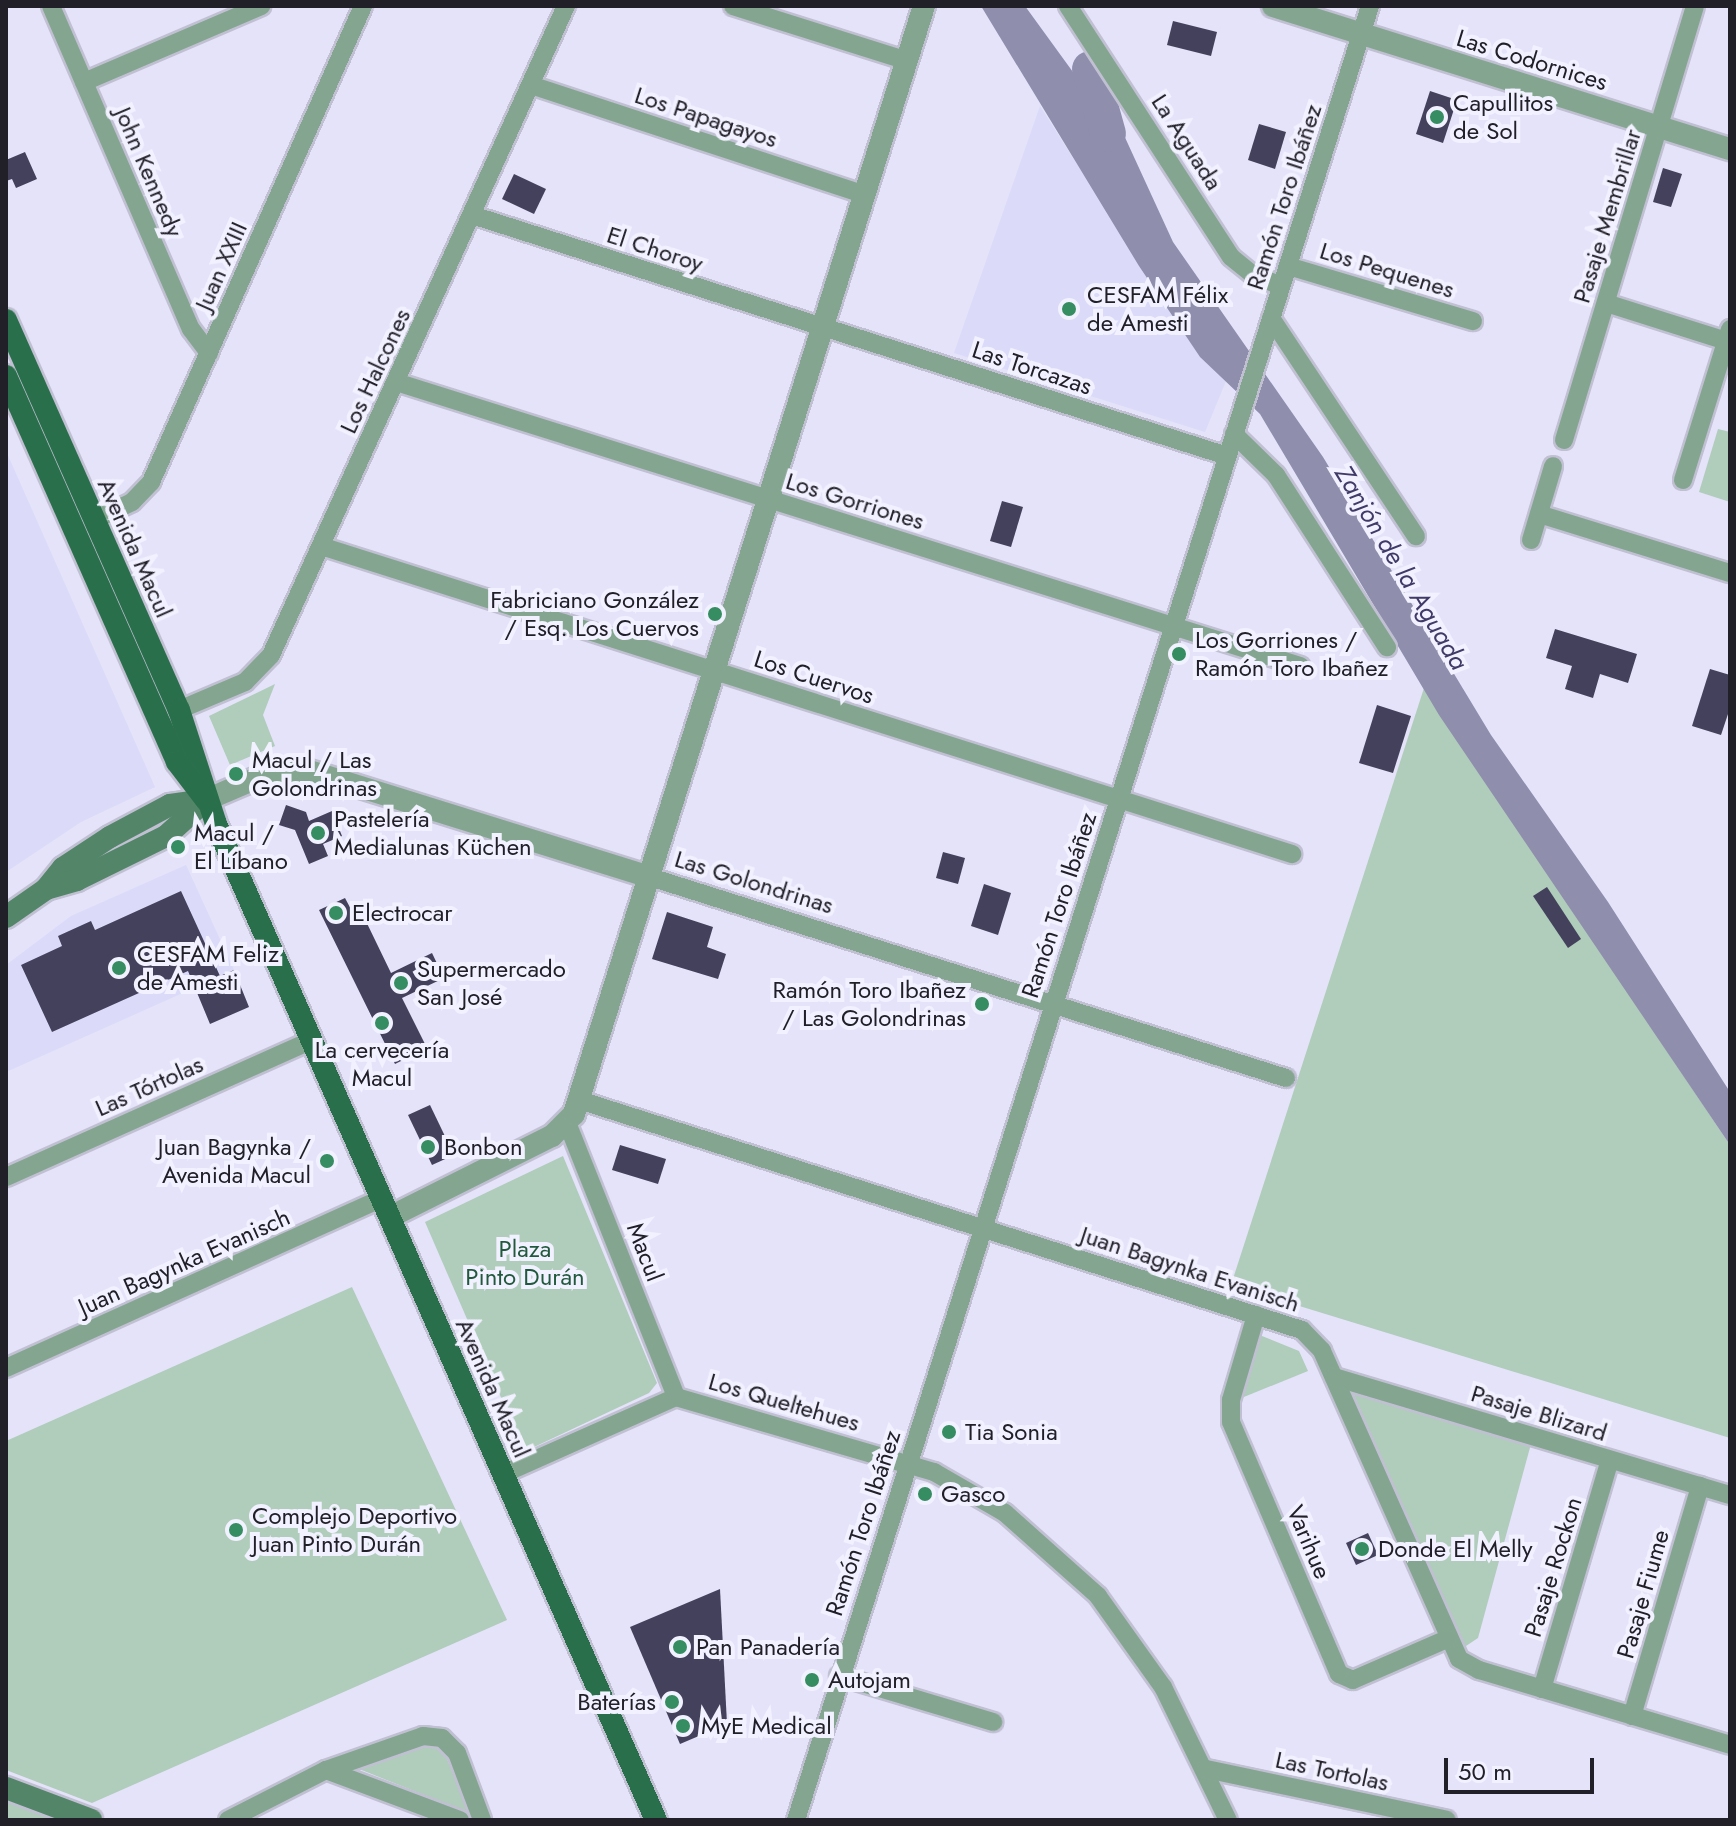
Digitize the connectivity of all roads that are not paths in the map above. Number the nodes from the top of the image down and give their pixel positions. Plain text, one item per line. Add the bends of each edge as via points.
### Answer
1 (51, 6) edge
2 (261, 6) edge
3 (363, 6) edge
4 (566, 6) edge
5 (733, 6) edge
6 (924, 6) edge
7 (1068, 6) edge
8 (1273, 6) edge
9 (1370, 6) edge
10 (1695, 6) edge
11 (1361, 34) junction
12 (907, 61) junction
13 (84, 82) junction
14 (531, 85) junction
15 (1659, 127) junction
16 (1730, 149) edge
17 (865, 195) junction
18 (472, 215) junction
19 (1288, 266) junction
20 (1281, 286) junction
21 (1606, 303) junction
22 (1271, 318) junction
23 (6, 320) edge
24 (1473, 321) dead end
25 (823, 327) junction
26 (1729, 337) edge
27 (209, 353) junction
28 (6, 376) edge
29 (396, 382) junction
30 (1236, 428) junction
31 (1564, 440) dead end
32 (1227, 456) junction
33 (1553, 466) dead end
34 (1683, 480) dead end
35 (769, 499) junction
36 (1539, 514) junction
37 (94, 520) junction
38 (1416, 536) dead end
39 (1531, 540) dead end
40 (321, 546) junction
41 (1730, 573) edge
42 (1173, 626) junction
43 (1387, 647) dead end
44 (1300, 666) dead end
45 (715, 671) junction
46 (179, 710) junction
47 (1118, 798) junction
48 (206, 800) junction
49 (1292, 854) dead end
50 (650, 877) junction
51 (6, 917) edge
52 (1053, 1003) junction
53 (312, 1040) junction
54 (1286, 1078) dead end
55 (579, 1100) junction
56 (568, 1125) junction
57 (6, 1177) edge
58 (386, 1207) junction
59 (981, 1228) junction
60 (1256, 1315) junction
61 (6, 1368) edge
62 (1334, 1377) junction
63 (676, 1397) junction
64 (1610, 1460) junction
65 (907, 1461) junction
66 (503, 1474) junction
67 (1700, 1486) junction
68 (1730, 1495) edge
69 (1447, 1639) junction
70 (839, 1676) junction
71 (1542, 1689) junction
72 (1632, 1716) junction
73 (993, 1722) dead end
74 (1730, 1745) edge
75 (1206, 1769) junction
76 (326, 1770) junction
77 (6, 1788) edge
78 (41, 1811) edge
79 (91, 1820) edge
80 (228, 1820) edge
81 (460, 1820) edge
82 (482, 1820) edge
83 (656, 1820) edge
84 (796, 1820) edge
85 (1228, 1820) edge
86 (1447, 1820) edge

1 - 13 street, John Kennedy
2 - 13 street
3 - 27 street, Juan XXIII
4 - 14 street, Los Halcones
5 - 12 street
6 - 12 street
7 - 20 street, La Aguada via 1231,257 1253,275
8 - 11 street, Las Codornices
9 - 11 street, Ramón Toro Ibáñez
10 - 15 street, Pasaje Membrillar
11 - 15 street, Las Codornices
11 - 19 street, Ramón Toro Ibáñez
12 - 17 street
13 - 27 street, John Kennedy via 191,329
14 - 17 street, Los Papagayos
14 - 18 street, Los Halcones
15 - 16 street, Las Codornices
15 - 21 street, Pasaje Membrillar
17 - 25 street
18 - 25 street, El Choroy
18 - 29 street, Los Halcones
19 - 20 street, Ramón Toro Ibáñez
19 - 24 street, Los Pequenes
20 - 22 street, Ramón Toro Ibáñez
21 - 26 street
21 - 31 street, Pasaje Membrillar
22 - 30 street, Ramón Toro Ibáñez
22 - 38 street
23 - 37 main road, Avenida Macul
25 - 32 street, Las Torcazas
25 - 35 street
26 - 34 street
27 - 37 street, Juan XXIII via 151,482 132,502
28 - 48 main road, Avenida Macul via 177,762
29 - 35 street, Los Gorriones
29 - 40 street, Los Halcones
30 - 32 street, Ramón Toro Ibáñez
30 - 43 street via 1269,465
32 - 42 street, Ramón Toro Ibáñez
33 - 36 street
35 - 42 street, Los Gorriones
35 - 45 street
36 - 39 street
36 - 41 street
37 - 46 main road, Avenida Macul
40 - 45 street, Los Cuervos
40 - 46 street, Los Halcones via 260,670
42 - 44 street, Los Gorriones
42 - 47 street, Ramón Toro Ibáñez
45 - 47 street, Los Cuervos
45 - 50 street
46 - 48 main road, Avenida Macul via 201,765
47 - 49 street, Los Cuervos
47 - 52 street, Ramón Toro Ibáñez
48 - 50 street, Las Golondrinas via 264,775 306,770
48 - 51 main road via 166,836 77,880 46,889
48 - 53 main road, Avenida Macul
50 - 52 street, Las Golondrinas
50 - 55 street
52 - 54 street, Las Golondrinas
52 - 59 street, Ramón Toro Ibáñez
53 - 57 street, Las Tórtolas
53 - 58 main road, Avenida Macul
55 - 56 street
55 - 59 street, Juan Bagynka Evanisch
56 - 58 street
56 - 63 street, Macul
58 - 61 street, Juan Bagynka Evanisch
58 - 66 main road, Avenida Macul
59 - 60 street, Juan Bagynka Evanisch
59 - 65 street, Ramón Toro Ibáñez
60 - 62 street, Juan Bagynka Evanisch via 1311,1336
60 - 69 street, Varihue via 1231,1400 1231,1422 1339,1674 1353,1680
62 - 64 street, Pasaje Blizard
62 - 69 street, Juan Bagynka Evanisch
63 - 65 street, Los Queltehues
63 - 66 street, Los Queltehues
64 - 67 street, Pasaje Blizard
64 - 71 street, Pasaje Rockon
65 - 70 street, Ramón Toro Ibáñez
65 - 75 street, Los Queltehues via 990,1503 1073,1570 1143,1655
66 - 83 main road, Avenida Macul
67 - 68 street, Pasaje Blizard
67 - 72 street, Pasaje Fiume
69 - 71 street, Juan Bagynka Evanisch via 1469,1666
70 - 73 street
70 - 84 street, Ramón Toro Ibáñez
71 - 72 street, Juan Bagynka Evanisch
72 - 74 street, Juan Bagynka Evanisch
75 - 85 street, Los Queltehues
75 - 86 street, Las Tortolas
76 - 80 street
76 - 81 street
76 - 82 street via 406,1738 442,1738 457,1753
77 - 78 main road
78 - 79 main road

